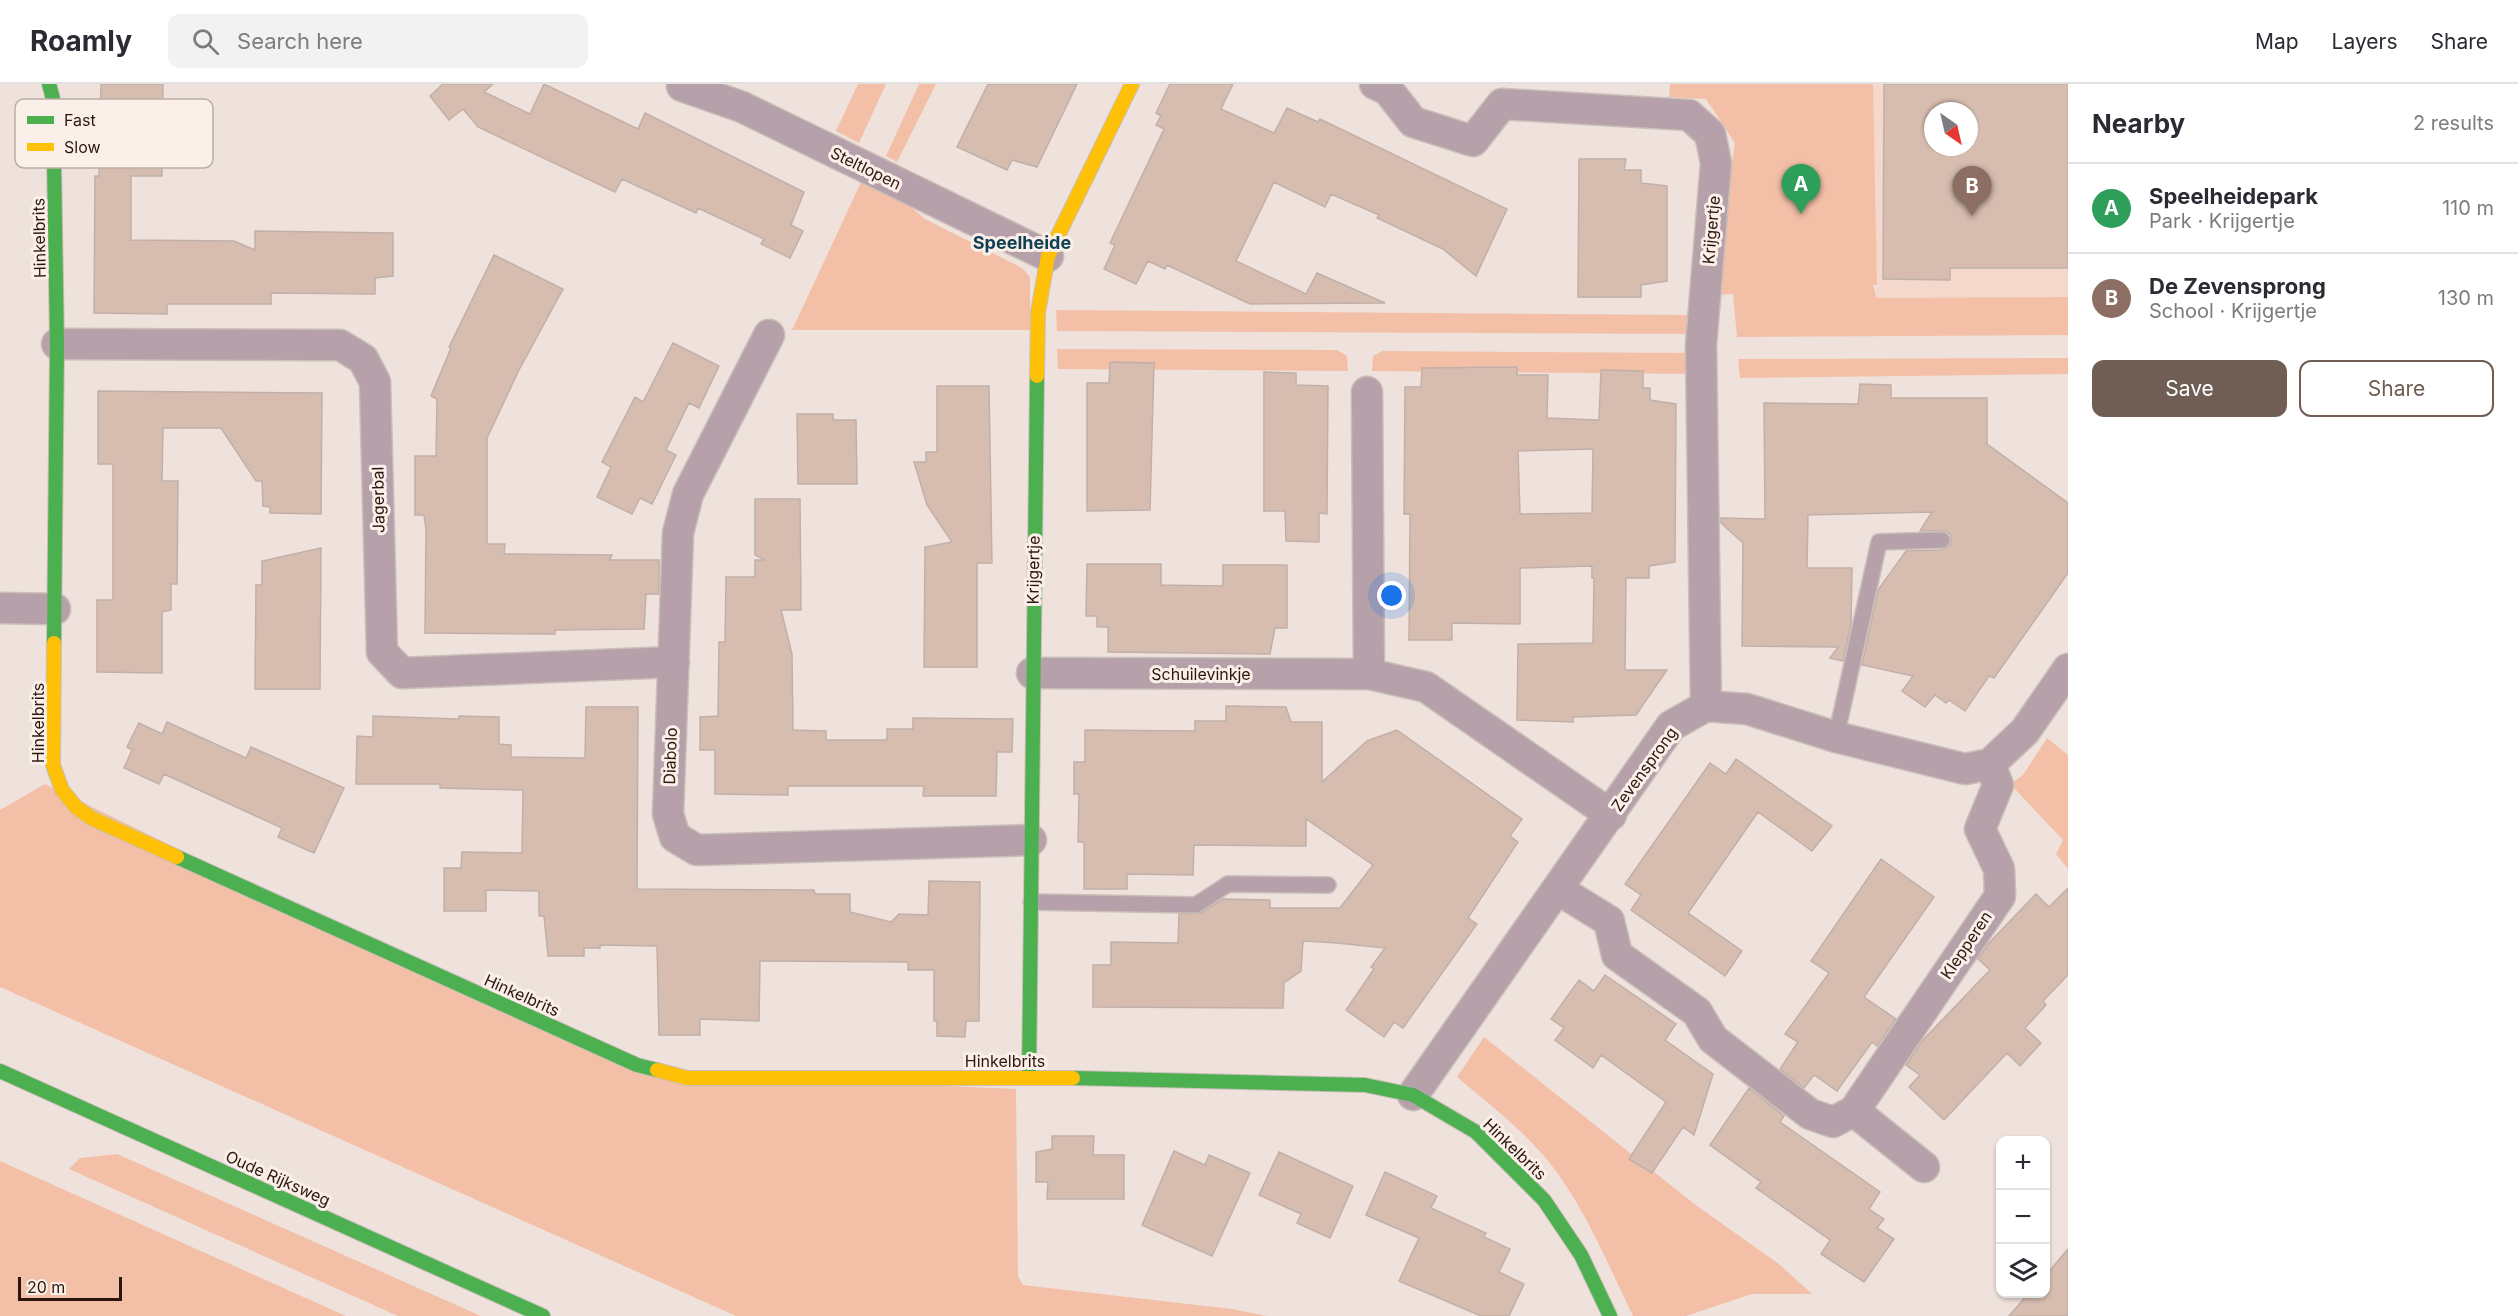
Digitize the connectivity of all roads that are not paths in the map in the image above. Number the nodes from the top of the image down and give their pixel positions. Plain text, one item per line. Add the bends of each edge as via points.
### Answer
1 (49, 84) edge
2 (1132, 84) edge
3 (1375, 84) edge
4 (681, 85) edge
5 (52, 99) edge
6 (53, 168) edge
7 (1048, 256) junction
8 (769, 334) dead end
9 (57, 344) junction
10 (1367, 392) dead end
11 (1942, 540) dead end
12 (0, 608) edge
13 (55, 609) junction
14 (674, 662) junction
15 (2068, 669) edge
16 (1032, 673) junction
17 (1369, 674) junction
18 (1706, 706) junction
19 (1836, 737) junction
20 (1990, 764) junction
21 (1611, 815) junction
22 (1031, 840) junction
23 (1328, 885) dead end
24 (1559, 890) junction
25 (1031, 902) junction
26 (0, 1071) edge
27 (1029, 1077) junction
28 (1413, 1095) junction
29 (1854, 1111) junction
30 (1924, 1167) dead end
31 (543, 1316) edge
32 (1610, 1316) edge

1 - 5 street, Hinkelbrits
2 - 7 street, Krijgertje
3 - 18 street, Krijgertje via 1389,90 1413,122 1473,141 1502,104 1689,116 1710,134 1716,163 1701,345
4 - 7 street, Steltlopen via 742,107
6 - 9 street, Hinkelbrits
7 - 16 street, Krijgertje via 1036,340
8 - 14 street, Diabolo via 688,494 678,533
9 - 13 street, Hinkelbrits
9 - 14 street, Jagerbal via 340,345 363,358 375,382 382,652 402,673
10 - 17 street
11 - 19 lane via 1879,542
12 - 13 street
13 - 27 street, Hinkelbrits via 53,765 59,790 73,808 91,818 637,1065 687,1078
14 - 22 street, Diabolo via 668,814 675,837 697,850
15 - 20 street via 2025,731
16 - 17 street, Schuilevinkje
16 - 22 street, Krijgertje
17 - 21 street, Schuilevinkje via 1426,687
18 - 19 street via 1747,709
18 - 21 street, Zevensprong via 1671,726
19 - 20 street via 1965,769
20 - 29 street, Klepperen via 1998,785 1980,829 1999,869 2000,896
21 - 24 street, Zevensprong
22 - 25 street, Krijgertje
23 - 25 lane via 1228,884 1196,905
24 - 28 street, Zevensprong
24 - 29 street via 1608,921 1617,955 1697,1012 1713,1039 1810,1114 1833,1122
25 - 27 street, Krijgertje
26 - 31 street, Oude Rijksweg
27 - 28 street, Hinkelbrits via 1365,1085
28 - 32 street, Hinkelbrits via 1476,1132 1544,1200 1581,1255
29 - 30 street

